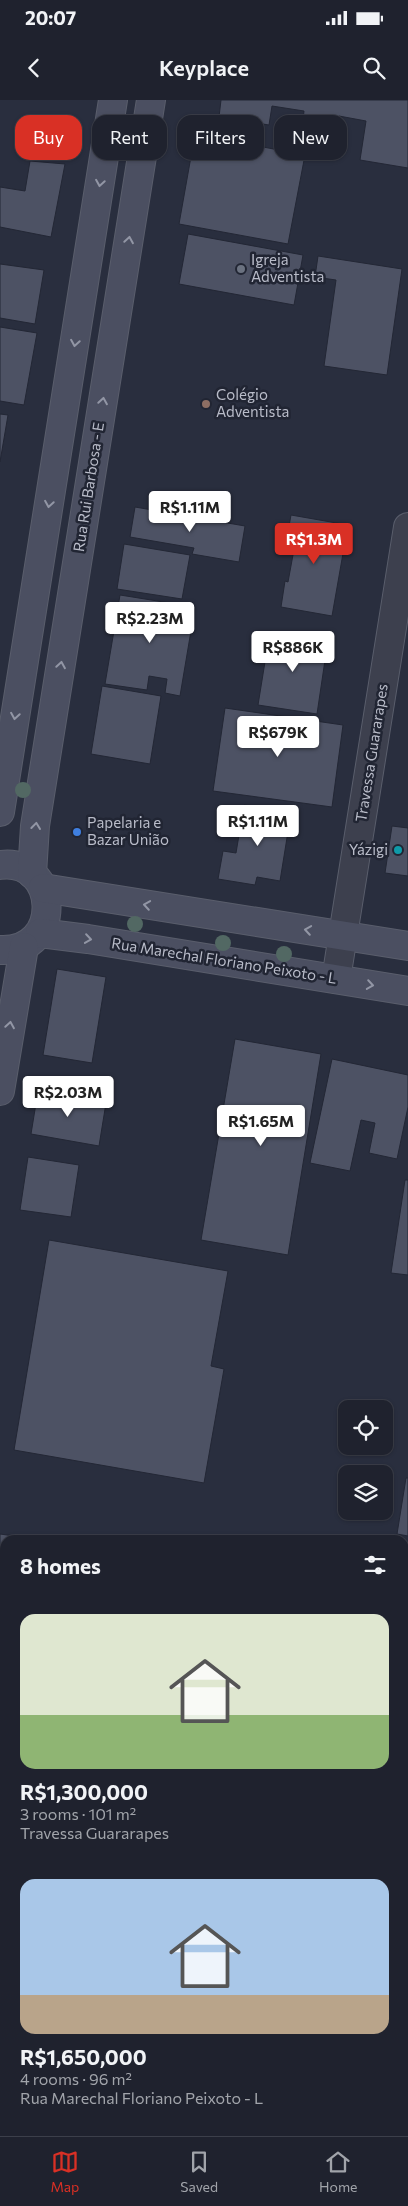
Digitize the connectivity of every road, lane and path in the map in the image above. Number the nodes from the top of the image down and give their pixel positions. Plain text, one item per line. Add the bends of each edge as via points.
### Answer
1 (113, 100) edge
2 (151, 100) edge
3 (408, 527) edge
4 (0, 812) edge
5 (0, 865) edge
6 (38, 881) junction
7 (181, 910) junction
8 (344, 936) junction
9 (21, 943) edge
10 (408, 946) edge
11 (172, 953) junction
12 (336, 979) junction
13 (408, 991) edge
14 (0, 1091) edge

1 -> 4 street
6 -> 2 street, Rua Rui Barbosa - E via 35,826
3 - 8 street, Travessa Guararapes
5 - 6 street via 20,867
7 -> 6 street
6 - 9 street, Rua Rui Barbosa - E via 48,911
8 -> 7 street
7 - 11 street
8 - 10 street
8 - 12 street, Travessa Guararapes
9 -> 11 street, Rua Marechal Floriano Peixoto - L via 88,939
14 -> 9 street, Rua Rui Barbosa - E
11 - 12 street, Rua Marechal Floriano Peixoto - L
12 -> 13 street, Rua Marechal Floriano Peixoto - L

